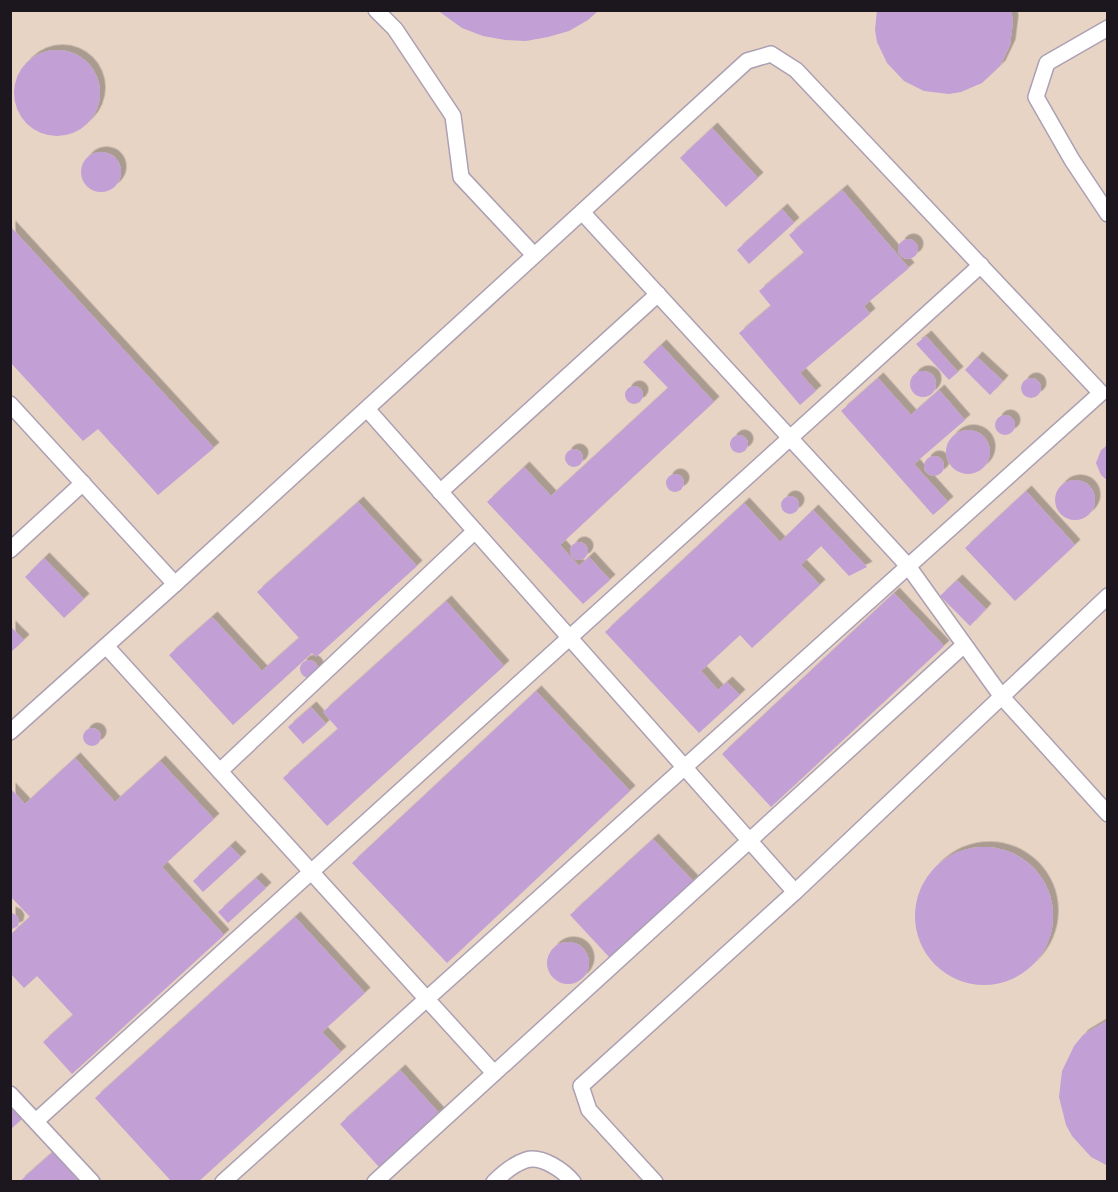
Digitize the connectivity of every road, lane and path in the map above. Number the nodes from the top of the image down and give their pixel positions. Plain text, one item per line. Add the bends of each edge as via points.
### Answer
1 (376, 10) edge
2 (1107, 28) edge
3 (582, 212) junction
4 (1107, 214) edge
5 (534, 255) junction
6 (981, 265) junction
7 (658, 294) junction
8 (10, 404) edge
9 (367, 409) junction
10 (790, 438) junction
11 (83, 483) junction
12 (440, 492) junction
13 (475, 531) junction
14 (10, 550) edge
15 (908, 566) junction
16 (175, 584) junction
17 (1107, 596) edge
18 (569, 638) junction
19 (964, 645) junction
20 (106, 646) junction
21 (1002, 697) junction
22 (10, 732) edge
23 (683, 768) junction
24 (220, 771) junction
25 (1107, 814) edge
26 (748, 841) junction
27 (311, 872) junction
28 (795, 892) junction
29 (427, 998) junction
30 (494, 1073) junction
31 (10, 1094) edge
32 (36, 1121) junction
33 (92, 1182) edge
34 (223, 1182) edge
35 (375, 1182) edge
36 (494, 1182) edge
37 (573, 1182) edge
38 (655, 1182) edge

1 - 5 lane via 395,29 453,116 461,177
2 - 4 lane via 1047,63 1036,97
3 - 5 lane
3 - 6 lane via 747,61 771,54 796,70
3 - 7 lane
5 - 9 lane
6 - 10 lane
6 - 15 lane via 1101,393
7 - 10 lane
7 - 12 lane
8 - 11 lane
9 - 12 lane
9 - 16 lane
10 - 15 lane
10 - 18 lane
11 - 14 lane
11 - 16 lane
12 - 13 lane
13 - 18 lane
13 - 24 lane
15 - 19 lane
15 - 23 lane
16 - 20 lane
17 - 21 lane
18 - 23 lane
18 - 27 lane
19 - 21 lane
19 - 26 lane
20 - 22 lane
20 - 24 lane
21 - 25 lane
21 - 28 lane
23 - 26 lane
23 - 29 lane
24 - 27 lane
26 - 28 lane
26 - 30 lane
27 - 29 lane
27 - 32 lane
28 - 38 lane via 581,1086 589,1110
29 - 30 lane
29 - 34 lane
30 - 35 lane
31 - 32 lane
32 - 33 lane
36 - 37 lane via 506,1170 528,1159 545,1162 567,1174

